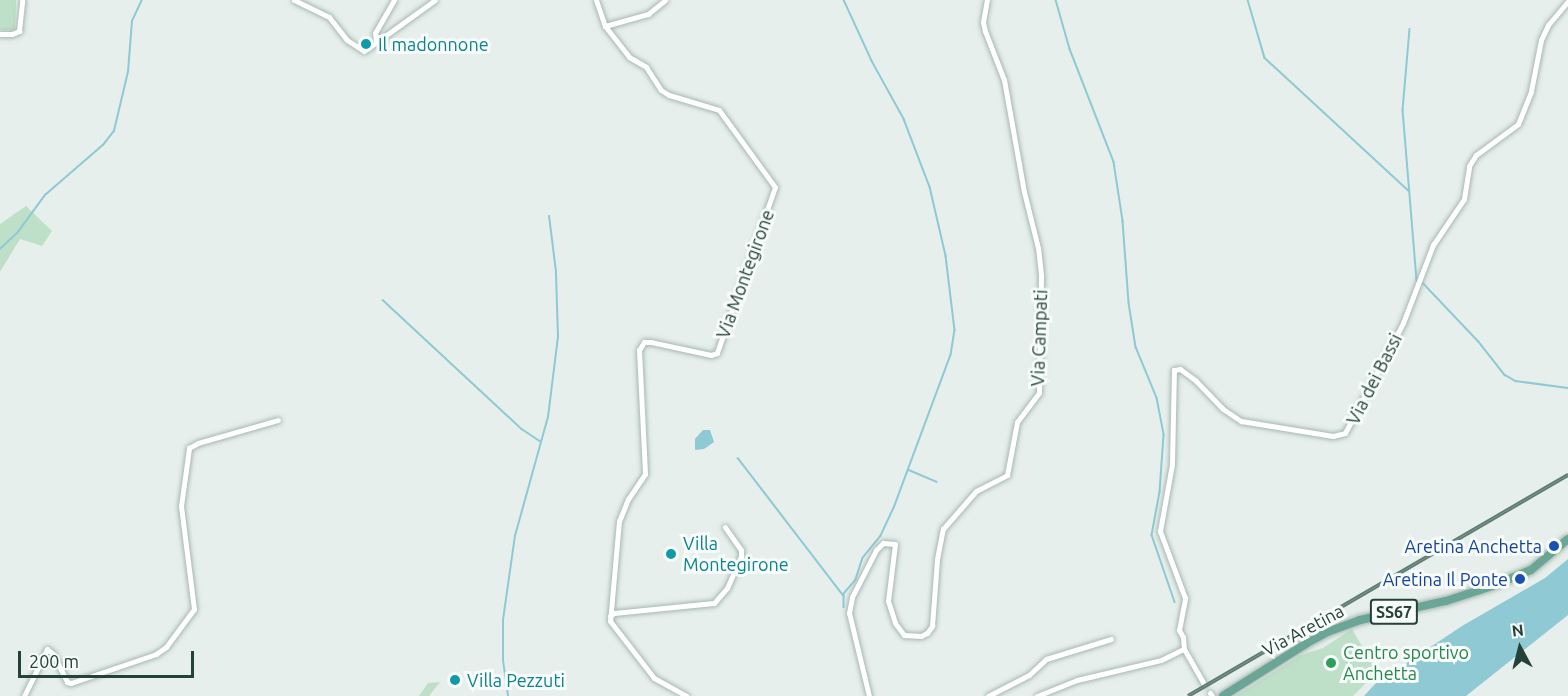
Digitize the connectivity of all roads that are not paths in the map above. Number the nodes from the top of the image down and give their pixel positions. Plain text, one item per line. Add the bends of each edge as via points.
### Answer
1 (22, 0) edge
2 (294, 0) edge
3 (394, 0) edge
4 (435, 0) edge
5 (596, 0) edge
6 (665, 0) edge
7 (987, 0) edge
8 (1568, 1) edge
9 (605, 26) junction
10 (0, 34) edge
11 (376, 40) junction
12 (278, 420) dead end
13 (725, 527) dead end
14 (1568, 540) edge
15 (610, 616) junction
16 (1112, 639) dead end
17 (1184, 649) junction
18 (1204, 684) dead end
19 (24, 696) edge
20 (686, 696) edge
21 (869, 696) edge
22 (988, 696) edge
23 (1037, 696) edge
24 (1222, 696) edge

1 - 10 street via 19,31
2 - 11 street via 329,17 342,35 361,50 368,51
3 - 11 street via 375,33
4 - 11 street
5 - 9 street
6 - 9 street via 648,14
7 - 21 street, Via Campati via 983,22 1004,80 1038,248 1039,393 1017,422 1007,475 976,491 943,529 932,626 927,633 904,635 895,623 888,601 895,544 883,543 876,549 852,597 849,613
8 - 17 street, Via dei Bassi via 1541,40 1531,91 1518,124 1476,155 1468,166 1464,199 1433,245 1403,323 1345,433 1333,436 1241,421 1195,380 1180,369 1174,370 1172,464 1160,531 1185,598 1179,630
9 - 15 street, Via Montegirone via 629,57 646,67 661,90 711,106 726,116 774,183 775,192 717,353 711,356 651,342 640,346 645,474 619,521
12 - 19 street via 198,442 189,448 181,506 194,609 166,647 156,654 71,683 47,649
13 - 15 street via 741,556 727,588 714,603
14 - 24 main road, Via Aretina / SS67 via 1531,570 1492,586 1330,631
15 - 20 street via 613,626 654,678
16 - 22 street via 1046,659 1029,675
17 - 18 street, Via dei Bassi
17 - 23 street via 1161,660 1077,680

